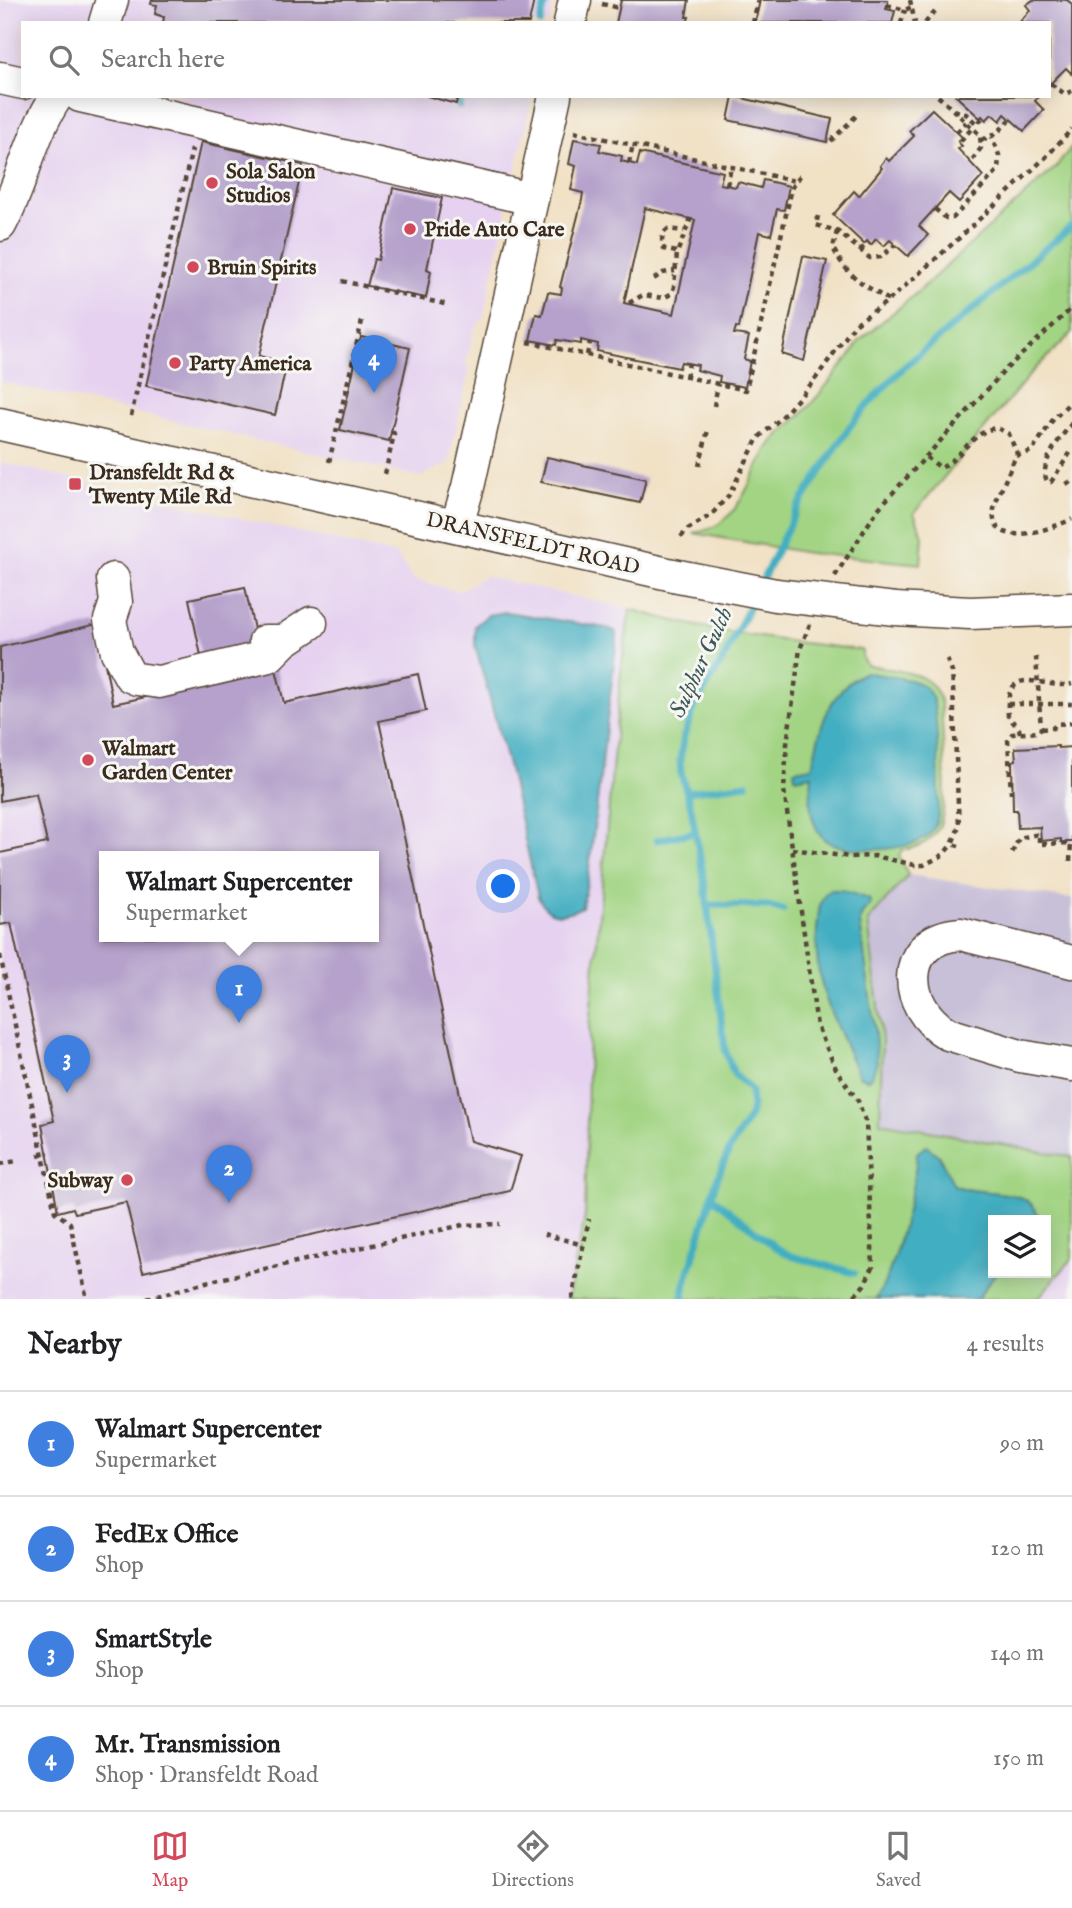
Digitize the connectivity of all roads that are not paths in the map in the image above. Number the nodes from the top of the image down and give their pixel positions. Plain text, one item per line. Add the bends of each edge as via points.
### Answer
1 (112, 0) edge
2 (589, 2) edge
3 (106, 21) edge
4 (572, 21) edge
5 (0, 78) edge
6 (21, 83) edge
7 (56, 98) edge
8 (89, 98) edge
9 (555, 98) edge
10 (532, 198) junction
11 (0, 225) edge
12 (0, 424) edge
13 (457, 525) junction
14 (114, 590) dead end
15 (1072, 608) edge
16 (312, 623) dead end
17 (1072, 962) edge
18 (1072, 1065) edge

1 - 3 street
2 - 4 street
5 - 6 street
7 - 11 street via 36,132 18,189
8 - 10 street
9 - 10 street
10 - 13 street
12 - 13 street, DRANSFELDT ROAD
13 - 15 street, DRANSFELDT ROAD, bridge via 776,596 895,609
14 - 16 street via 110,620 117,652 130,676 137,679 159,682 269,656
17 - 18 street via 950,935 923,948 914,987 921,1011 948,1034 1020,1056

